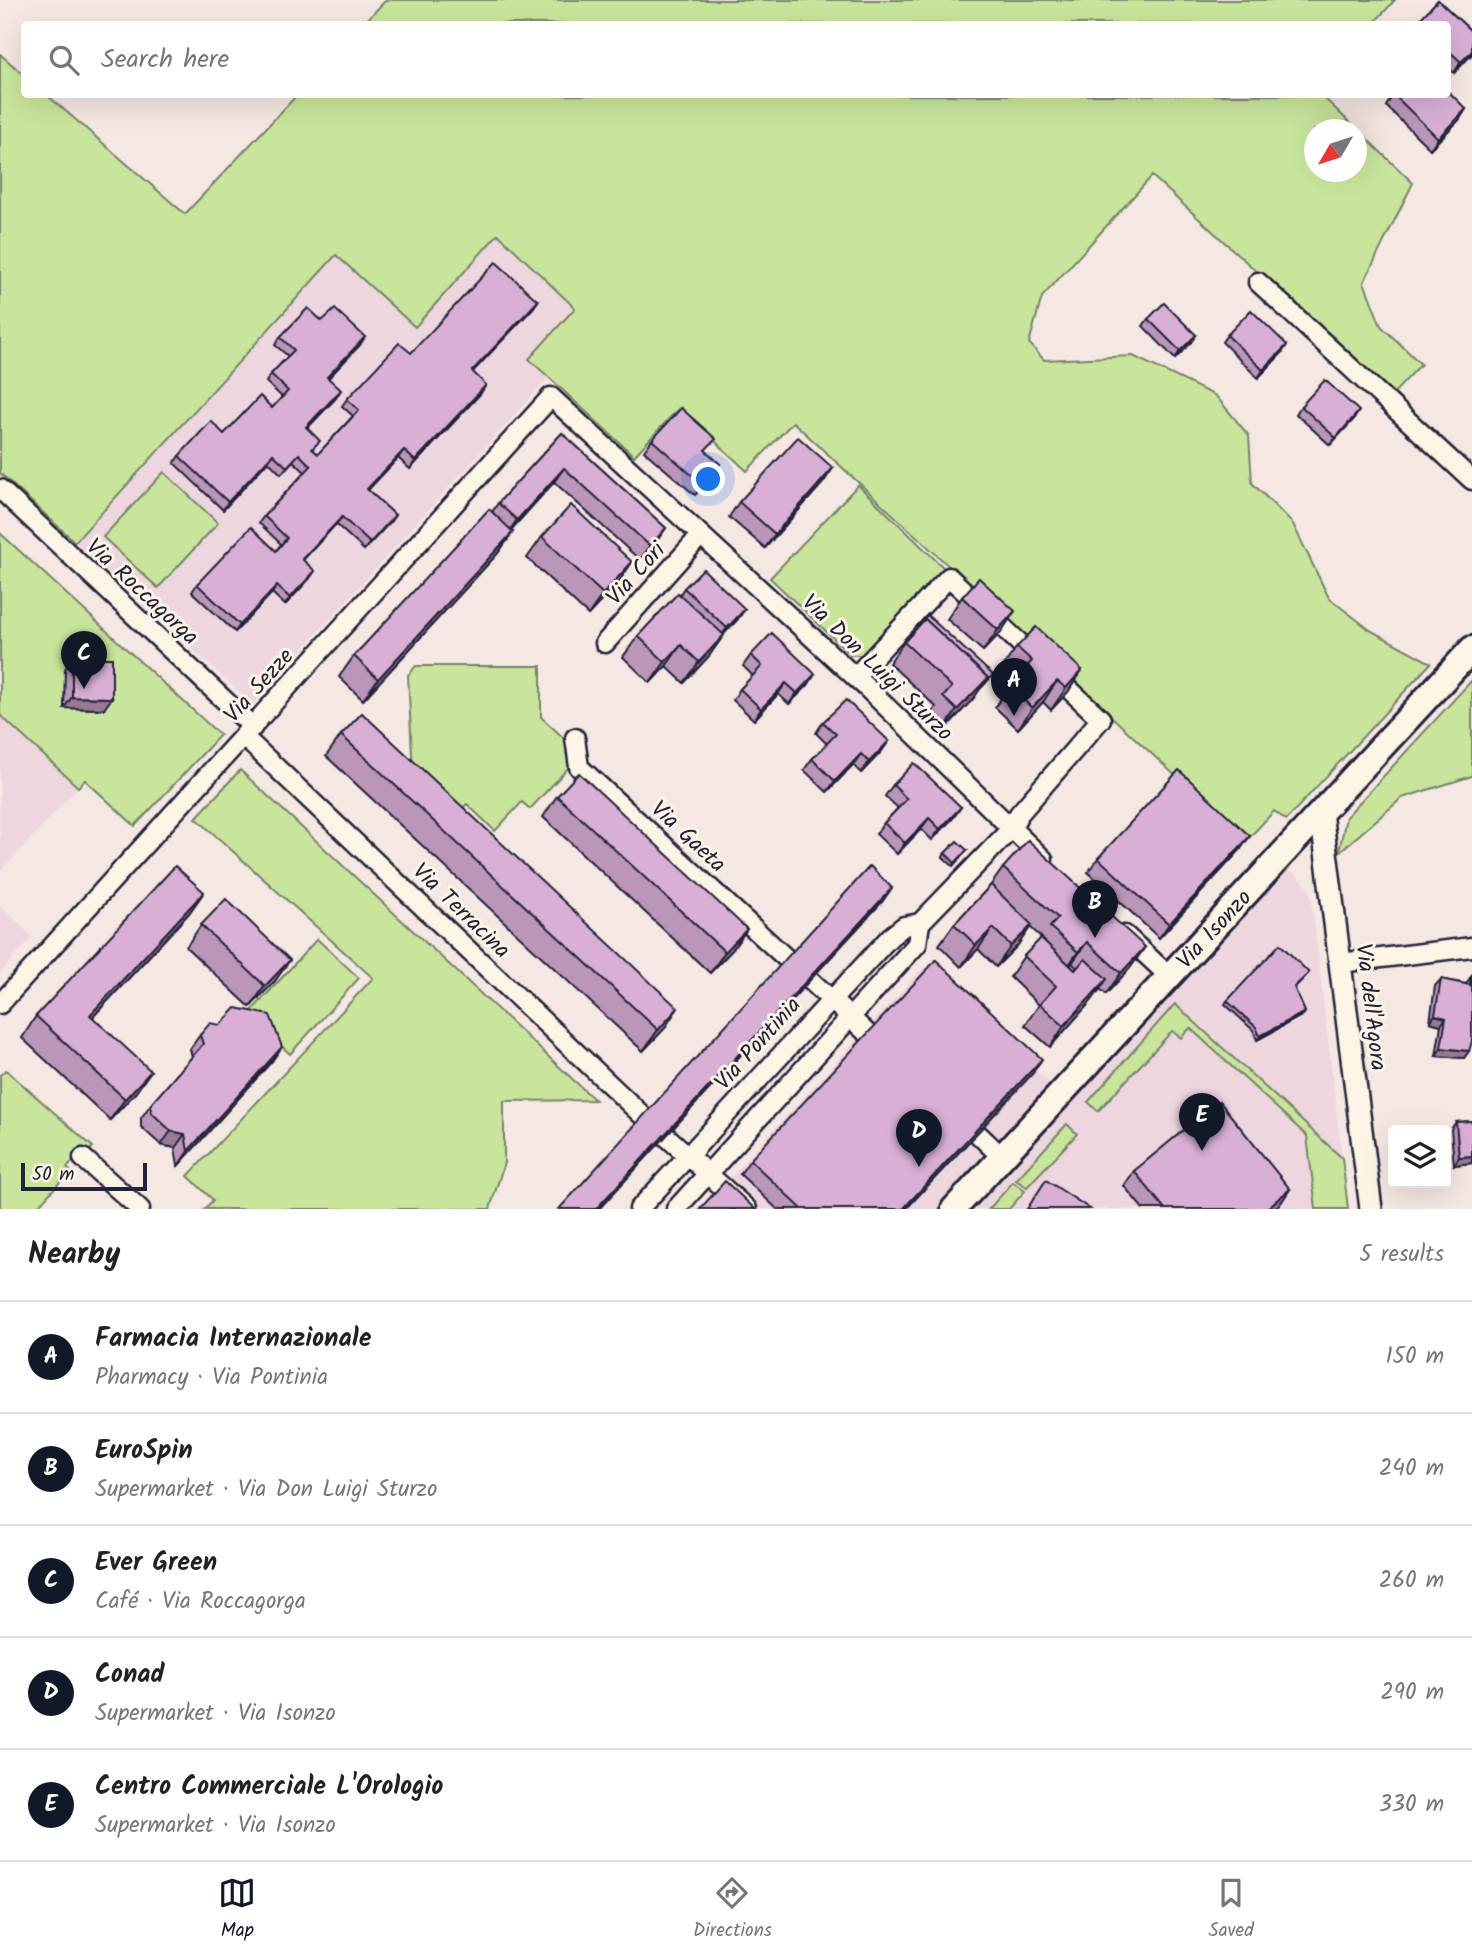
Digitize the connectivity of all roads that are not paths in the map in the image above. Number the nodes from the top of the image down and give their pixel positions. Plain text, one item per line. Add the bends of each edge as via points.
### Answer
1 (1258, 282) dead end
2 (551, 397) joint
3 (1472, 480) edge
4 (0, 489) edge
5 (701, 536) junction
6 (606, 643) dead end
7 (1472, 649) edge
8 (855, 677) junction
9 (248, 732) junction
10 (575, 738) dead end
11 (1321, 812) junction
12 (1011, 830) junction
13 (1060, 875) edge
14 (1110, 921) edge
15 (920, 923) junction
16 (1472, 947) edge
17 (788, 960) edge
18 (1340, 963) junction
19 (1169, 976) junction
20 (810, 980) edge
21 (831, 999) junction
22 (0, 1004) edge
23 (850, 1018) junction
24 (867, 1033) edge
25 (645, 1118) edge
26 (979, 1135) edge
27 (666, 1136) edge
28 (687, 1157) junction
29 (1002, 1157) junction
30 (83, 1158) dead end
31 (708, 1175) junction
32 (140, 1209) edge
33 (639, 1209) edge
34 (676, 1209) edge
35 (747, 1209) edge
36 (954, 1209) edge
37 (1371, 1209) edge

1 - 3 street
2 - 5 street, Via Don Luigi Sturzo
2 - 9 street, Via Sezze
4 - 9 street, Via Roccagorga
5 - 6 street, Via Cori
5 - 8 street, Via Don Luigi Sturzo
7 - 11 main road, Via Isonzo
8 - 12 street, Via Don Luigi Sturzo
8 - 12 street, Via Pontinia via 948,577 1101,719 1019,814
9 - 22 street, Via Sezze
9 - 25 street, Via Terracina
10 - 17 street, Via Gaeta via 579,766
11 - 18 street, Via dell'Agora
11 - 19 main road, Via Isonzo
12 - 13 street, Via Don Luigi Sturzo
12 - 15 street, Via Pontinia
14 - 19 street
15 - 21 street, Via Pontinia via 904,926 890,937
15 - 23 street, Via Pontinia via 917,944
16 - 18 street
18 - 37 street, Via dell'Agora
19 - 29 main road, Via Isonzo
20 - 21 street
21 - 23 street
21 - 28 street, Via Pontinia
23 - 24 street
23 - 31 street, Via Pontinia
26 - 29 street
27 - 28 street
28 - 31 street
28 - 33 street, Via Pontinia
29 - 36 main road, Via Isonzo
30 - 32 street
31 - 34 street, Via Pontinia
31 - 35 street

